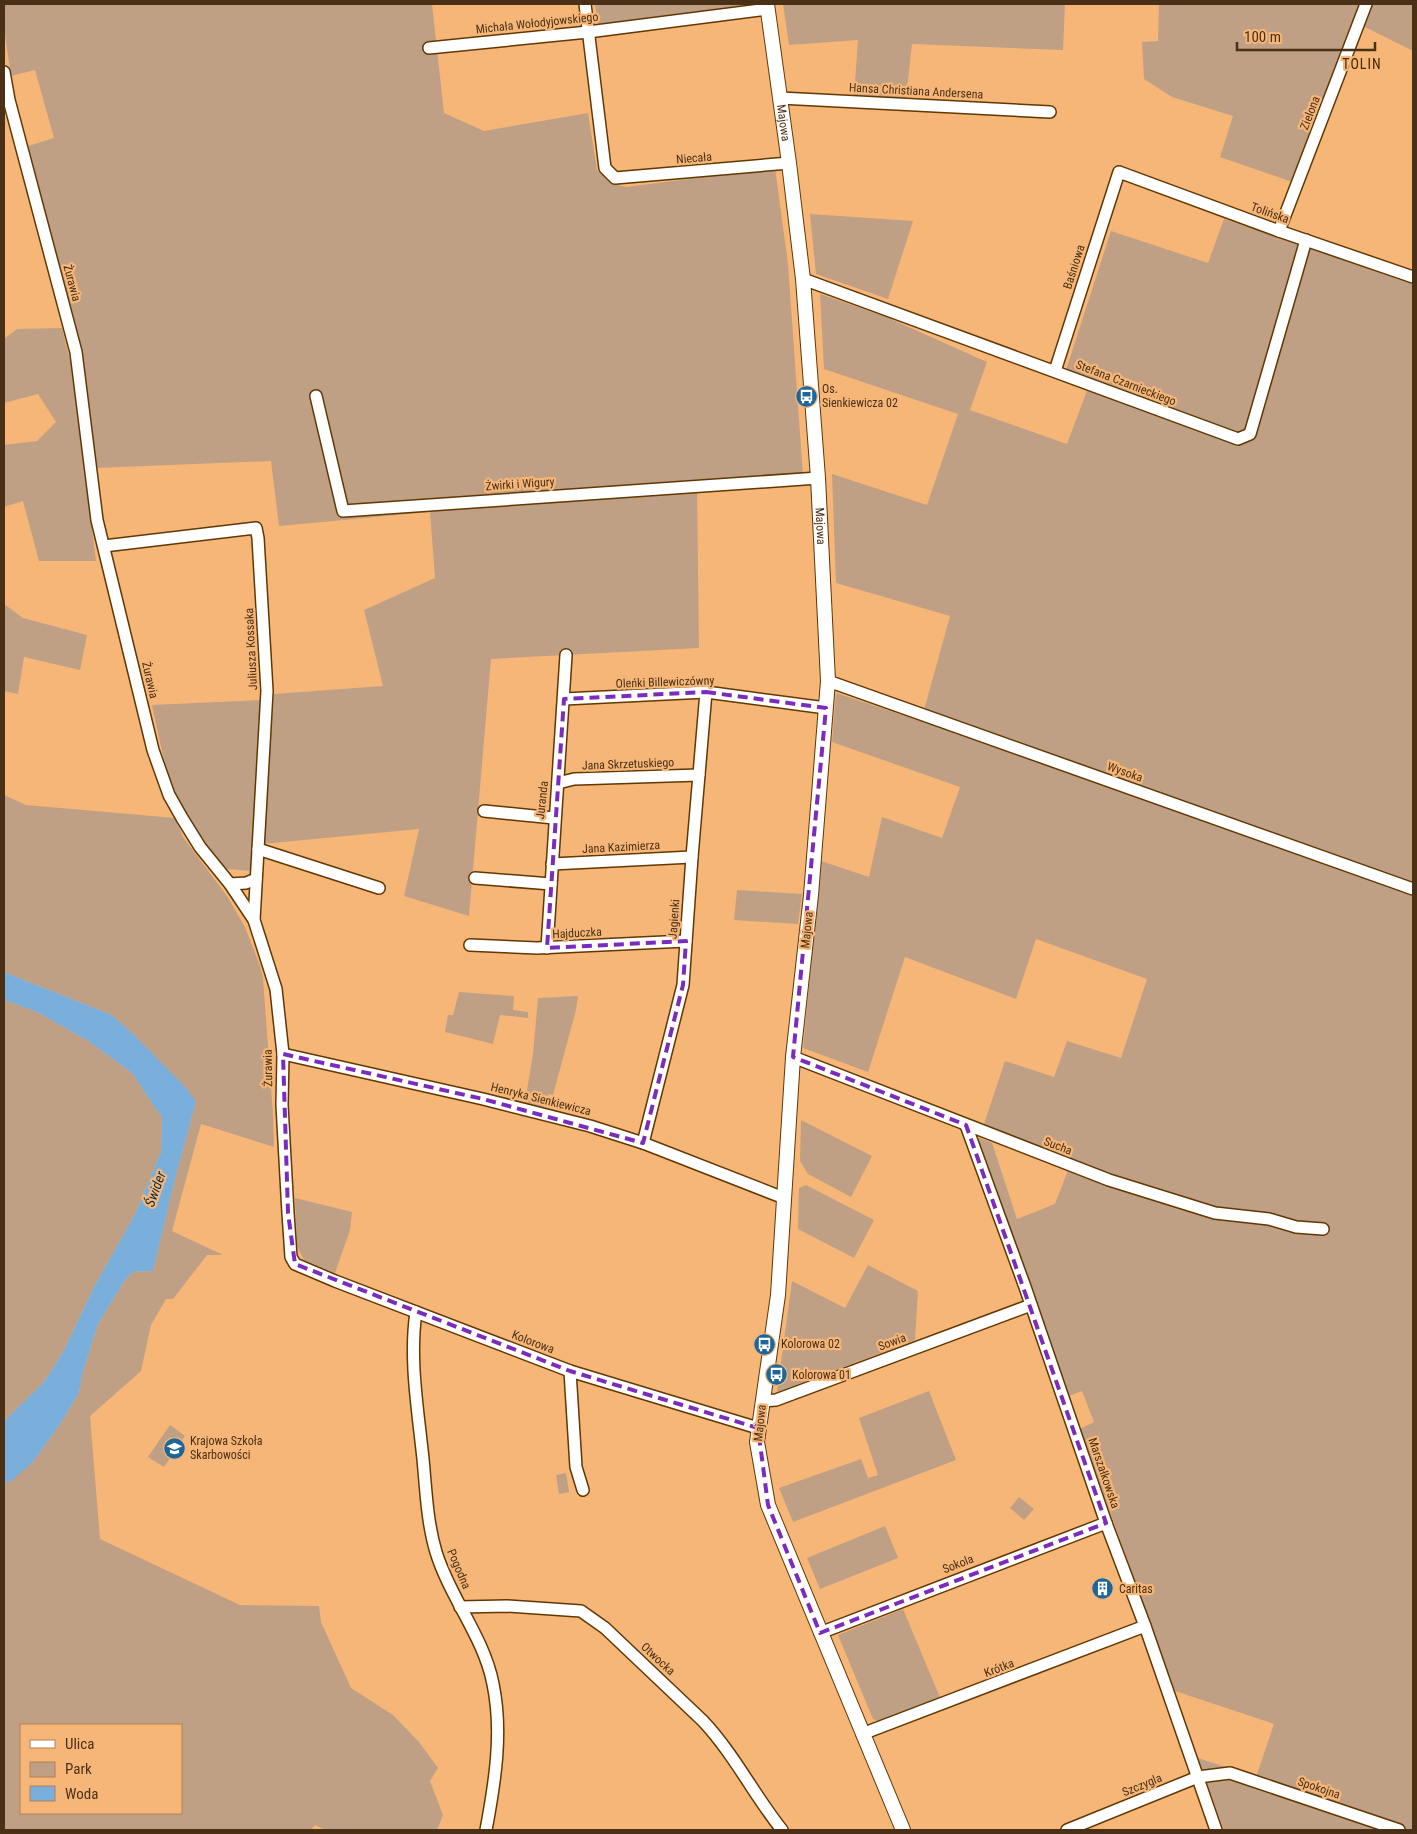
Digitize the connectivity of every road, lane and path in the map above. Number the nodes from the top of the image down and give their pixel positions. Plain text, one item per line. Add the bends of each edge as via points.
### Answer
1 (585, 4) edge
2 (1366, 4) edge
3 (767, 6) edge
4 (588, 32) junction
5 (429, 48) dead end
6 (4, 72) edge
7 (780, 98) junction
8 (1050, 112) dead end
9 (789, 163) junction
10 (1119, 172) joint
11 (1280, 231) junction
12 (1306, 240) junction
13 (1413, 277) edge
14 (803, 279) junction
15 (1055, 371) junction
16 (316, 396) dead end
17 (818, 478) junction
18 (104, 546) junction
19 (566, 654) dead end
20 (828, 681) junction
21 (706, 692) junction
22 (564, 699) junction
23 (826, 708) junction
24 (699, 775) junction
25 (558, 783) junction
26 (484, 810) dead end
27 (554, 818) junction
28 (258, 849) junction
29 (692, 858) junction
30 (552, 864) junction
31 (475, 878) dead end
32 (256, 879) junction
33 (230, 884) junction
34 (551, 884) junction
35 (379, 888) dead end
36 (1413, 889) edge
37 (254, 920) junction
38 (686, 941) junction
39 (470, 945) dead end
40 (546, 948) junction
41 (283, 1054) junction
42 (793, 1057) junction
43 (966, 1125) junction
44 (643, 1143) junction
45 (784, 1198) junction
46 (1323, 1229) dead end
47 (303, 1268) joint
48 (1031, 1305) junction
49 (416, 1312) junction
50 (570, 1371) junction
51 (762, 1401) junction
52 (758, 1428) junction
53 (583, 1490) dead end
54 (1106, 1523) junction
55 (460, 1608) junction
56 (1145, 1626) junction
57 (820, 1633) junction
58 (862, 1734) junction
59 (1230, 1772) joint
60 (1198, 1777) junction
61 (486, 1830) edge
62 (782, 1830) edge
63 (903, 1830) edge
64 (1067, 1830) edge
65 (1216, 1830) edge
66 (1399, 1830) edge

1 - 4 street
2 - 11 street, Zielona
3 - 4 street, Michała Wołodyjowskiego
3 - 7 street, Majowa
4 - 5 street, Michała Wołodyjowskiego
4 - 9 street, Niecała via 605,168 615,178
6 - 18 street, Żurawia via 76,352 97,520
7 - 8 street, Hansa Christiana Andersena
7 - 9 street, Majowa
9 - 14 street, Majowa
10 - 11 street, Tolińska
10 - 15 street, Baśniowa
11 - 12 street, Tolińska
12 - 13 street, Tolińska
12 - 15 street, Stefana Czarnieckiego via 1250,434 1238,439
14 - 15 street, Stefana Czarnieckiego
14 - 17 street, Majowa
16 - 17 street, Żwirki i Wigury via 343,511
17 - 20 street, Majowa
18 - 28 street, Juliusza Kossaka via 256,528 268,692
18 - 33 street, Żurawia via 153,750 169,795 200,847
19 - 22 street, Juranda
20 - 23 street, Majowa
20 - 36 street, Wysoka
21 - 22 street, Oleńki Billewiczówny
21 - 23 street, Oleńki Billewiczówny
21 - 24 street, Jagienki
22 - 25 street, Juranda
23 - 42 street, Majowa via 811,895
24 - 25 street, Jana Skrzetuskiego via 574,779
24 - 29 street, Jagienki
25 - 27 street, Juranda
26 - 27 street
27 - 30 street, Juranda
28 - 32 street, Juliusza Kossaka
28 - 35 street
29 - 30 street, Jana Kazimierza
29 - 38 street, Jagienki
30 - 34 street, Juranda
31 - 34 street
32 - 33 street
32 - 37 street, Juliusza Kossaka
33 - 37 street, Żurawia
34 - 40 street, Juranda
37 - 41 street, Żurawia via 276,989
38 - 40 street, Hajduczka
38 - 44 street, Jagienki via 683,985
39 - 40 street, Hajduczka
41 - 44 street, Henryka Sienkiewicza via 483,1098
41 - 47 street, Żurawia via 282,1105 290,1245 295,1264
42 - 43 street, Sucha
42 - 45 street, Majowa
43 - 46 street, Sucha via 1109,1180 1215,1213
43 - 48 street, Marszałkowska
44 - 45 street, Henryka Sienkiewicza
45 - 51 street, Majowa via 778,1295
47 - 49 street, Kolorowa
48 - 51 street, Sowia via 776,1400
48 - 54 street, Marszałkowska
49 - 50 street, Kolorowa
49 - 55 street, Pogodna via 413,1332 415,1380 430,1524 436,1553
50 - 52 street, Kolorowa
50 - 53 street via 576,1467
51 - 52 street, Majowa
52 - 57 street, Majowa via 759,1458 768,1505
54 - 56 street, Marszałkowska
54 - 57 street, Sokola
55 - 61 street, Pogodna via 488,1664 494,1684 498,1728 495,1782
55 - 62 street, Otwocka via 507,1606 581,1611 633,1654 718,1737
56 - 58 street, Krótka
56 - 60 street, Marszałkowska
57 - 58 street, Majowa
58 - 63 street, Majowa
59 - 60 street, Szczygla
59 - 66 street, Spokojna
60 - 64 street, Szczygla
60 - 65 street, Marszałkowska

